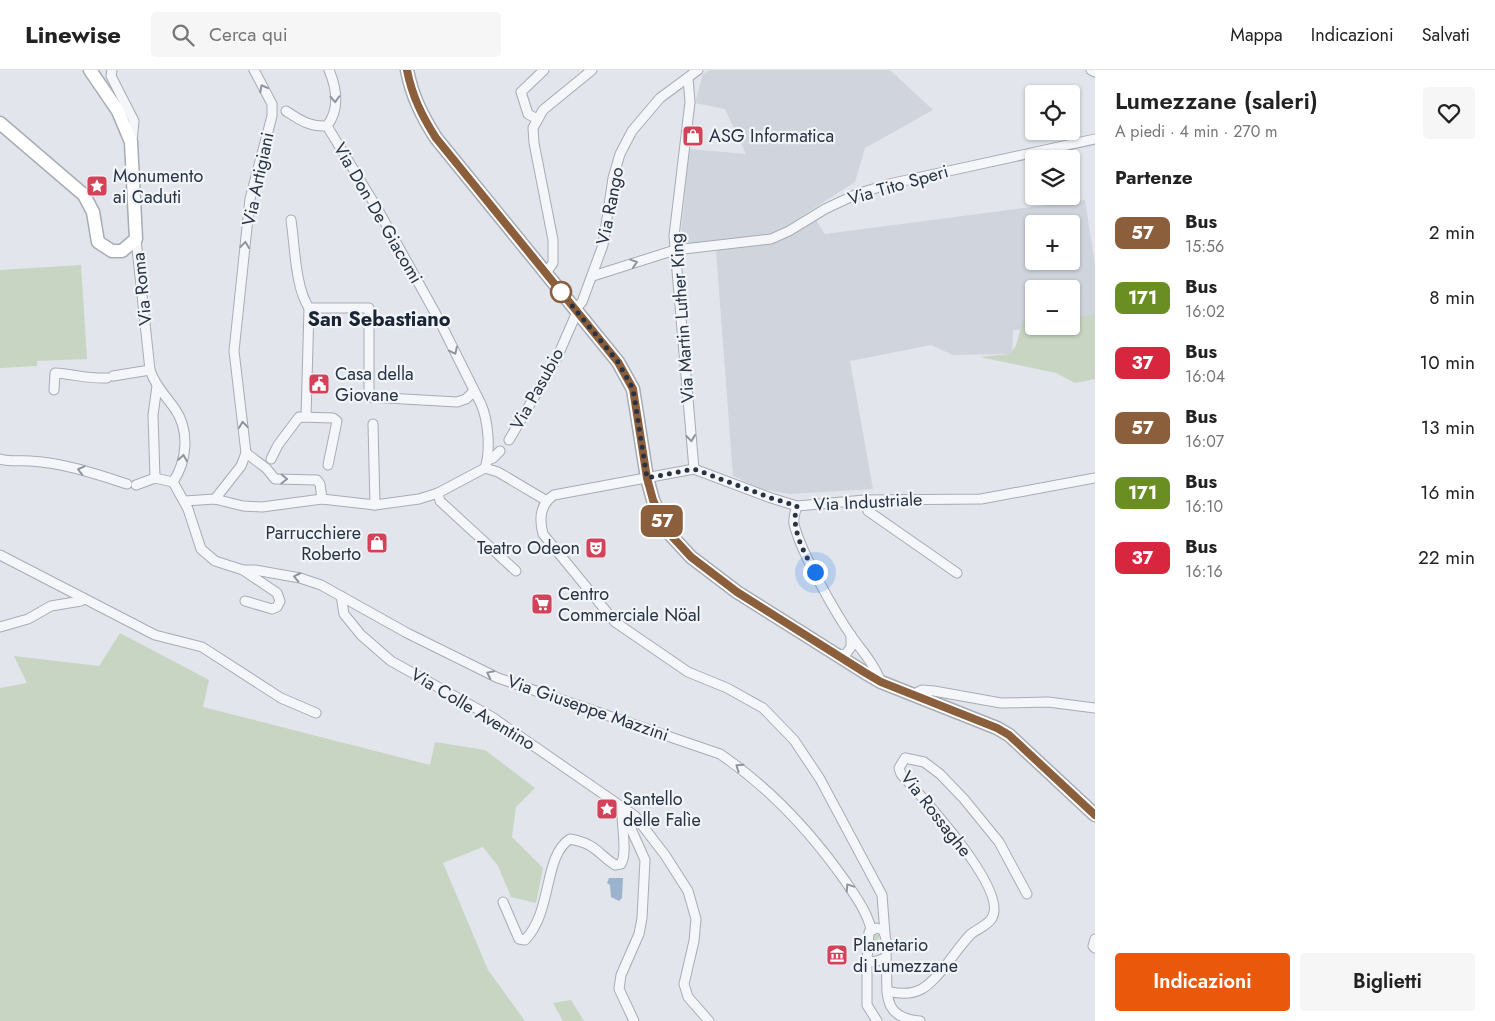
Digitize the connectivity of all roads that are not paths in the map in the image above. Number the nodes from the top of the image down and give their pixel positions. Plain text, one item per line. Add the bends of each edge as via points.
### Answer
1 (90, 70) edge
2 (112, 70) edge
3 (254, 70) edge
4 (329, 70) edge
5 (407, 70) edge
6 (544, 70) edge
7 (592, 70) edge
8 (698, 70) edge
9 (1091, 70) edge
10 (1095, 72) edge
11 (688, 78) junction
12 (286, 111) dead end
13 (536, 119) junction
14 (0, 123) edge
15 (327, 126) junction
16 (1095, 138) edge
17 (132, 142) junction
18 (291, 220) dead end
19 (136, 239) junction
20 (675, 250) junction
21 (546, 273) junction
22 (593, 276) junction
23 (309, 308) junction
24 (576, 310) junction
25 (150, 370) junction
26 (157, 386) junction
27 (54, 390) dead end
28 (474, 390) junction
29 (306, 417) junction
30 (373, 424) dead end
31 (509, 440) dead end
32 (500, 451) dead end
33 (246, 453) junction
34 (0, 459) edge
35 (486, 464) junction
36 (268, 465) junction
37 (328, 465) dead end
38 (694, 469) junction
39 (155, 478) junction
40 (647, 478) junction
41 (1095, 478) edge
42 (173, 482) junction
43 (438, 493) junction
44 (215, 499) junction
45 (322, 499) junction
46 (866, 500) junction
47 (185, 501) junction
48 (547, 501) junction
49 (375, 505) junction
50 (797, 506) junction
51 (0, 555) edge
52 (243, 570) junction
53 (516, 571) dead end
54 (957, 573) dead end
55 (341, 596) junction
56 (83, 598) junction
57 (244, 601) dead end
58 (0, 627) edge
59 (851, 635) junction
60 (862, 650) junction
61 (838, 655) junction
62 (858, 668) junction
63 (881, 682) junction
64 (912, 695) junction
65 (1095, 708) edge
66 (316, 713) dead end
67 (622, 808) junction
68 (1095, 815) edge
69 (1026, 894) dead end
70 (503, 902) dead end
71 (883, 916) junction
72 (874, 929) junction
73 (885, 934) junction
74 (1095, 938) edge
75 (1095, 948) edge
76 (876, 960) junction
77 (887, 991) junction
78 (634, 1021) edge
79 (709, 1021) edge
80 (877, 1021) edge
81 (920, 1021) edge

1 - 17 main road via 118,111
2 - 17 street via 111,76 134,121
33 -> 3 street, Via Artigiani via 234,351 250,200 272,116 272,104
4 -> 15 street via 336,110
5 - 21 main road via 412,94 436,138
6 - 13 street via 521,92 528,114
7 - 13 street
8 - 11 street, Via Rango
9 - 10 street
11 - 20 street, Via Martin Luther King via 690,102
11 - 22 street, Via Rango via 660,98 632,131 620,154 603,245
12 - 15 street via 306,124
13 - 21 street via 534,143 554,240 553,263
14 - 19 main road, Via Roma via 84,195 93,212 98,242 112,251 122,252
15 -> 28 street, Via Don De Giacomi via 434,309
16 - 20 street, Via Tito Speri via 889,184 841,201 789,231 770,238
17 - 19 main road
18 - 23 street via 300,288
19 - 25 street, Via Roma
22 -> 20 street, Via Tito Speri
20 -> 38 street, Via Martin Luther King
21 - 24 main road
22 - 24 street, Via Rango
23 - 28 street via 369,308 369,397 457,402 466,400
23 - 29 street
24 - 31 street, Via Pasubio via 556,360
24 - 40 main road via 618,362 633,389
25 - 26 street, Via Roma
25 - 27 street via 110,377 55,373
26 - 39 street via 153,415
42 -> 26 street, Via Roma via 182,465 185,435 177,412
28 - 35 street, Via Don De Giacomi via 485,413
29 - 36 street via 296,420
29 - 37 street via 337,420
30 - 49 street
32 - 35 street
33 - 36 street
33 - 44 street via 241,466
39 -> 34 street via 132,485 65,466
35 - 43 street
35 - 48 street
36 -> 45 street via 275,479 317,480
38 - 40 street
38 - 50 street, Via Industriale
39 - 42 street
40 - 48 street via 554,495
40 - 61 main road via 667,531 691,557 737,592
41 - 46 street, Via Industriale via 981,498
42 - 47 street
43 - 49 street
43 - 53 street via 440,501
44 - 45 street via 262,507
44 - 47 street
45 - 49 street
46 - 50 street, Via Industriale
46 - 54 street via 868,512
47 - 52 street, Via Giuseppe Mazzini via 201,548 215,560
48 - 71 street via 539,520 543,534 615,622 688,672 763,708 794,740 820,779 882,895
50 - 59 street via 794,524 806,556
51 - 56 street
55 -> 52 street, Via Giuseppe Mazzini via 300,578
52 - 57 street, Via Giuseppe Mazzini via 277,593 280,601 272,609
55 - 67 street, Via Colle Aventino via 344,614 361,635 390,661 492,717
72 -> 55 street, Via Giuseppe Mazzini via 826,853 750,775 720,754 498,678
56 - 58 street via 52,606 28,619
56 - 66 street via 155,635 202,647 281,698
59 - 60 street
59 - 61 street via 851,647 846,654
60 - 62 street
60 - 63 street via 875,666
61 - 62 main road
62 - 63 main road
63 - 64 main road
64 - 65 street via 922,690 934,690 1001,703 1048,702
64 - 68 main road via 1009,735
67 - 70 street via 625,849 621,864 615,865 593,846 570,839 565,842 554,858 543,912 525,940 519,939
67 - 78 street, Via Colle Aventino via 645,860 639,934 621,975 619,989
67 - 79 street via 634,816 688,891 696,919 684,984 688,997
69 - 77 street, Via Rossaghe via 999,842 964,799 924,762 905,758 899,768 901,774 967,853 995,905 992,919 971,934 928,986 909,994
71 - 72 street
71 - 73 street
72 - 73 street
72 - 76 street via 868,936
73 - 76 street
74 - 75 street
76 - 77 street via 887,974
76 - 80 street via 867,1004
77 - 81 street via 888,1003 896,1014

